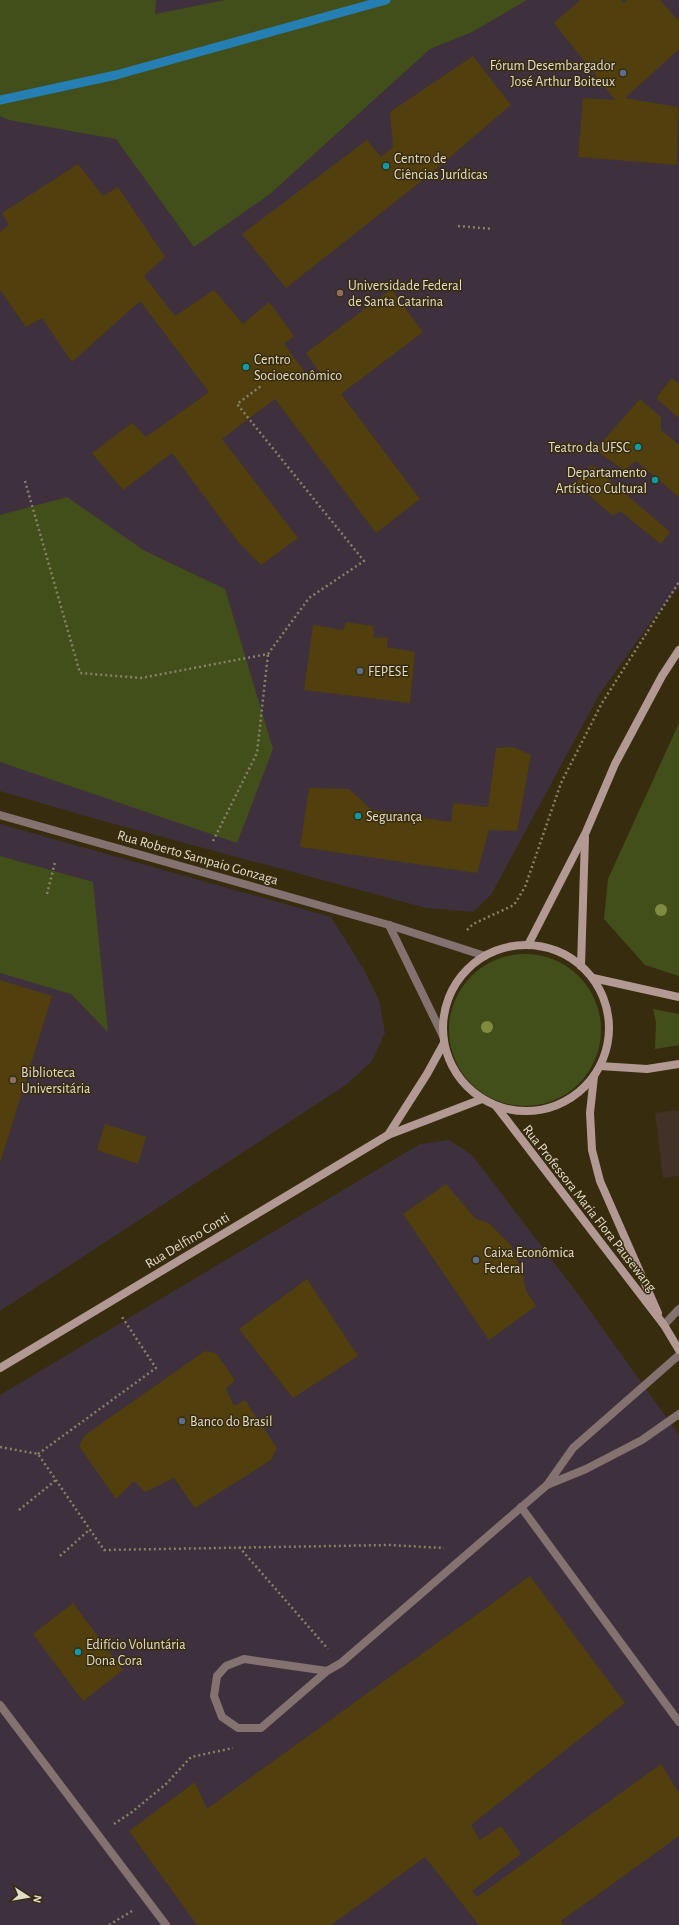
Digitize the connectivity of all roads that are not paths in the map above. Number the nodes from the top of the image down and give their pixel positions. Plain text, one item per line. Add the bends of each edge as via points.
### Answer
1 (679, 650) edge
2 (0, 815) edge
3 (586, 832) junction
4 (389, 925) junction
5 (528, 945) junction
6 (485, 956) junction
7 (581, 966) junction
8 (593, 978) junction
9 (679, 998) edge
10 (444, 1040) junction
11 (679, 1064) edge
12 (600, 1066) junction
13 (594, 1076) junction
14 (482, 1099) junction
15 (496, 1106) junction
16 (388, 1135) junction
17 (679, 1309) edge
18 (664, 1325) junction
19 (679, 1350) edge
20 (679, 1355) edge
21 (0, 1368) edge
22 (679, 1414) edge
23 (547, 1485) junction
24 (521, 1506) junction
25 (327, 1671) junction
26 (0, 1705) edge
27 (679, 1722) edge
28 (166, 1925) edge

1 - 3 main road via 662,676 615,764
2 - 4 street, Rua Roberto Sampaio Gonzaga
3 - 5 main road
3 - 7 main road
4 - 6 street, Rua Roberto Sampaio Gonzaga
4 - 10 street
5 - 6 main road via 506,947
5 - 7 main road via 556,951
6 - 10 main road via 466,971 452,990 444,1013
7 - 8 main road
8 - 9 main road
8 - 12 main road via 604,1000 609,1033
10 - 14 main road via 451,1065 464,1084
10 - 16 main road, Rua Delfino Conti via 427,1074
11 - 12 main road via 647,1068
12 - 13 main road
13 - 15 main road via 567,1101 532,1112
13 - 18 main road, Rua Professora Maria Flora Pausewang via 590,1113 592,1150 600,1181
14 - 15 main road
14 - 16 main road, Rua Delfino Conti
15 - 18 main road, Rua Professora Maria Flora Pausewang
16 - 21 main road, Rua Delfino Conti
17 - 18 street
18 - 19 main road, Rua Professora Maria Flora Pausewang
20 - 23 street via 573,1448
22 - 23 street via 642,1440 586,1469
23 - 24 street
24 - 25 street via 341,1664
24 - 27 street
25 - 25 street via 244,1659 226,1666 217,1676 214,1696 222,1717 238,1728 261,1728
26 - 28 street

